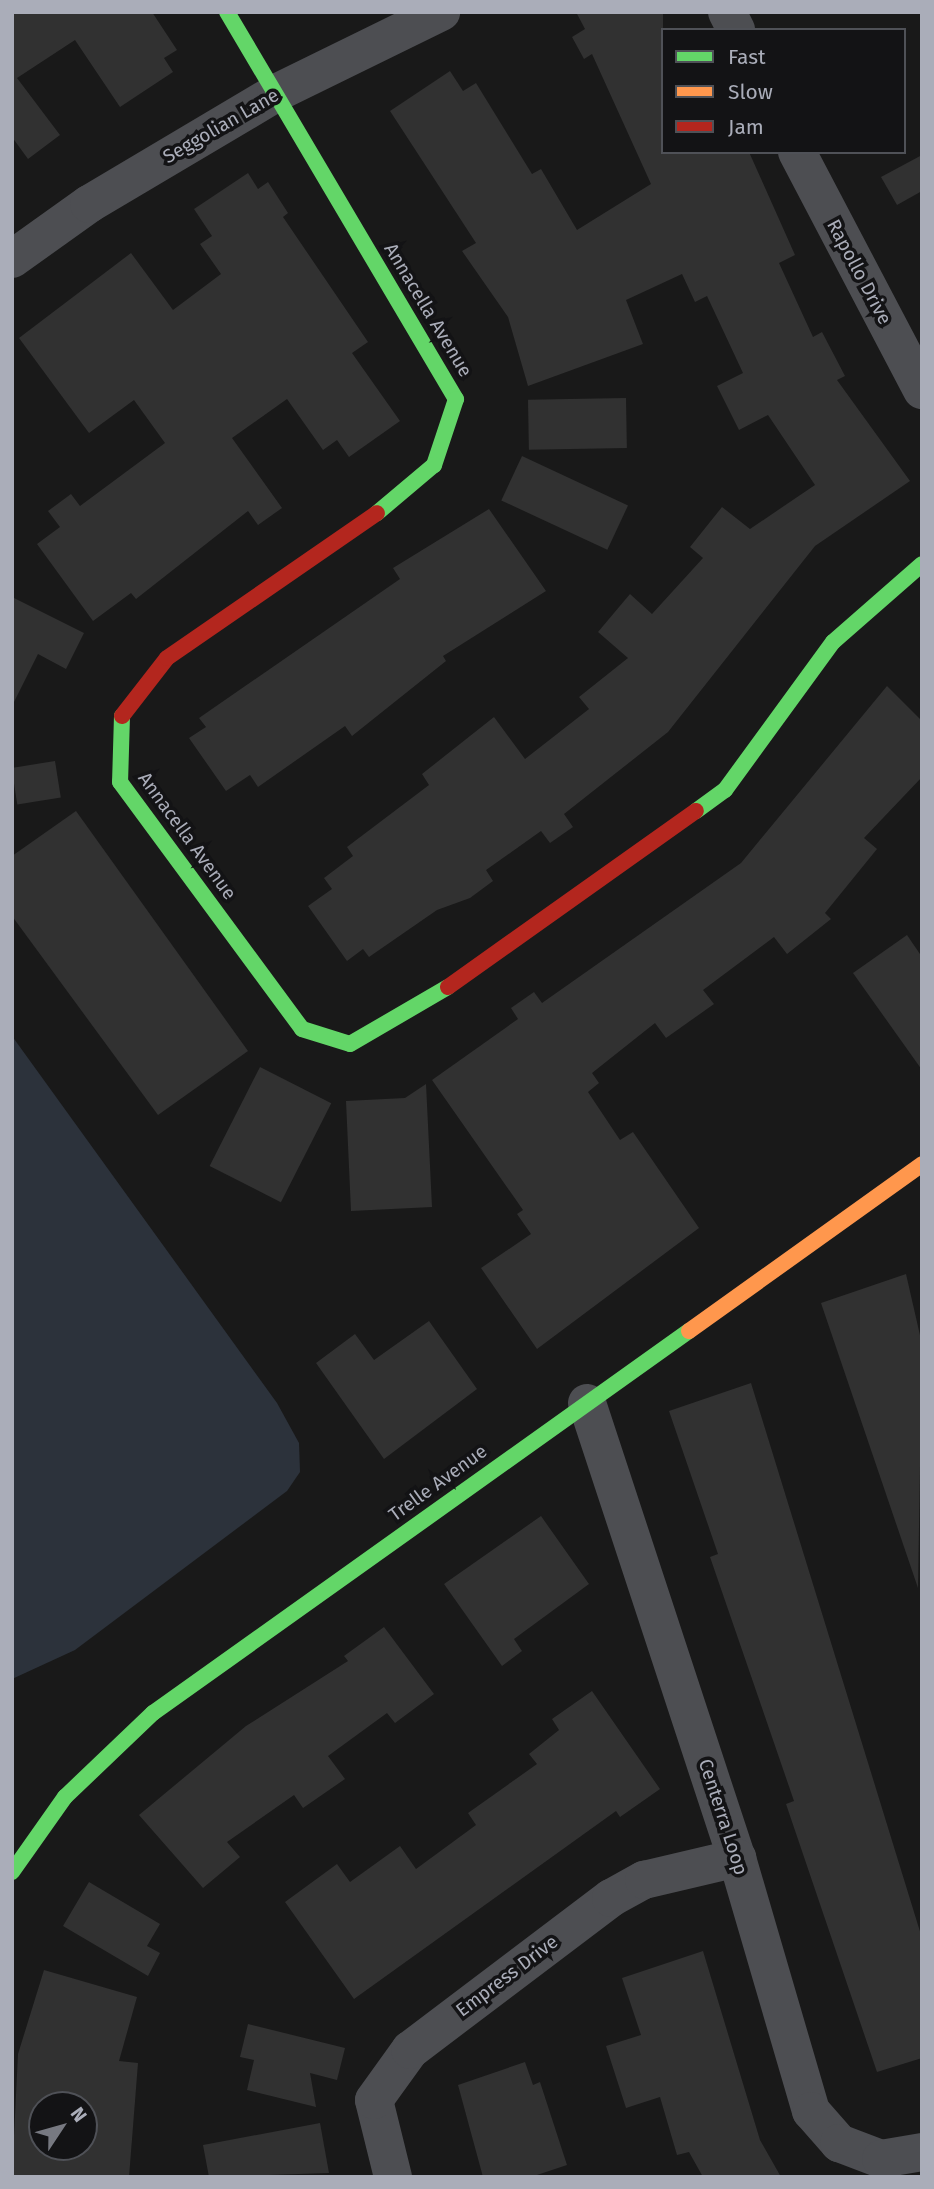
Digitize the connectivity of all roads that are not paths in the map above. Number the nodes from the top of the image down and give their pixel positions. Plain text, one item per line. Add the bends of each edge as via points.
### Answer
1 (227, 12) edge
2 (441, 12) edge
3 (727, 12) edge
4 (735, 28) edge
5 (276, 93) junction
6 (798, 154) edge
7 (12, 259) edge
8 (922, 390) edge
9 (922, 564) edge
10 (921, 1167) edge
11 (587, 1403) junction
12 (737, 1858) junction
13 (12, 1872) edge
14 (922, 2152) edge
15 (393, 2177) edge

1 - 5 street, Annacella Avenue
2 - 5 street, Seggolian Lane
3 - 4 street
5 - 7 street, Seggolian Lane via 89,204
5 - 9 street, Annacella Avenue via 456,399 434,465 393,502 167,658 122,708 121,782 302,1029 350,1044 402,1019 725,790 833,642
6 - 8 street, Rapollo Drive
10 - 11 street, Trelle Avenue
11 - 12 street, Centerra Loop
11 - 13 street, Trelle Avenue via 153,1713 65,1797
12 - 14 street, Centerra Loop via 810,2112 839,2143 881,2159
12 - 15 street, Empress Drive via 643,1880 611,1898 410,2050 374,2100

